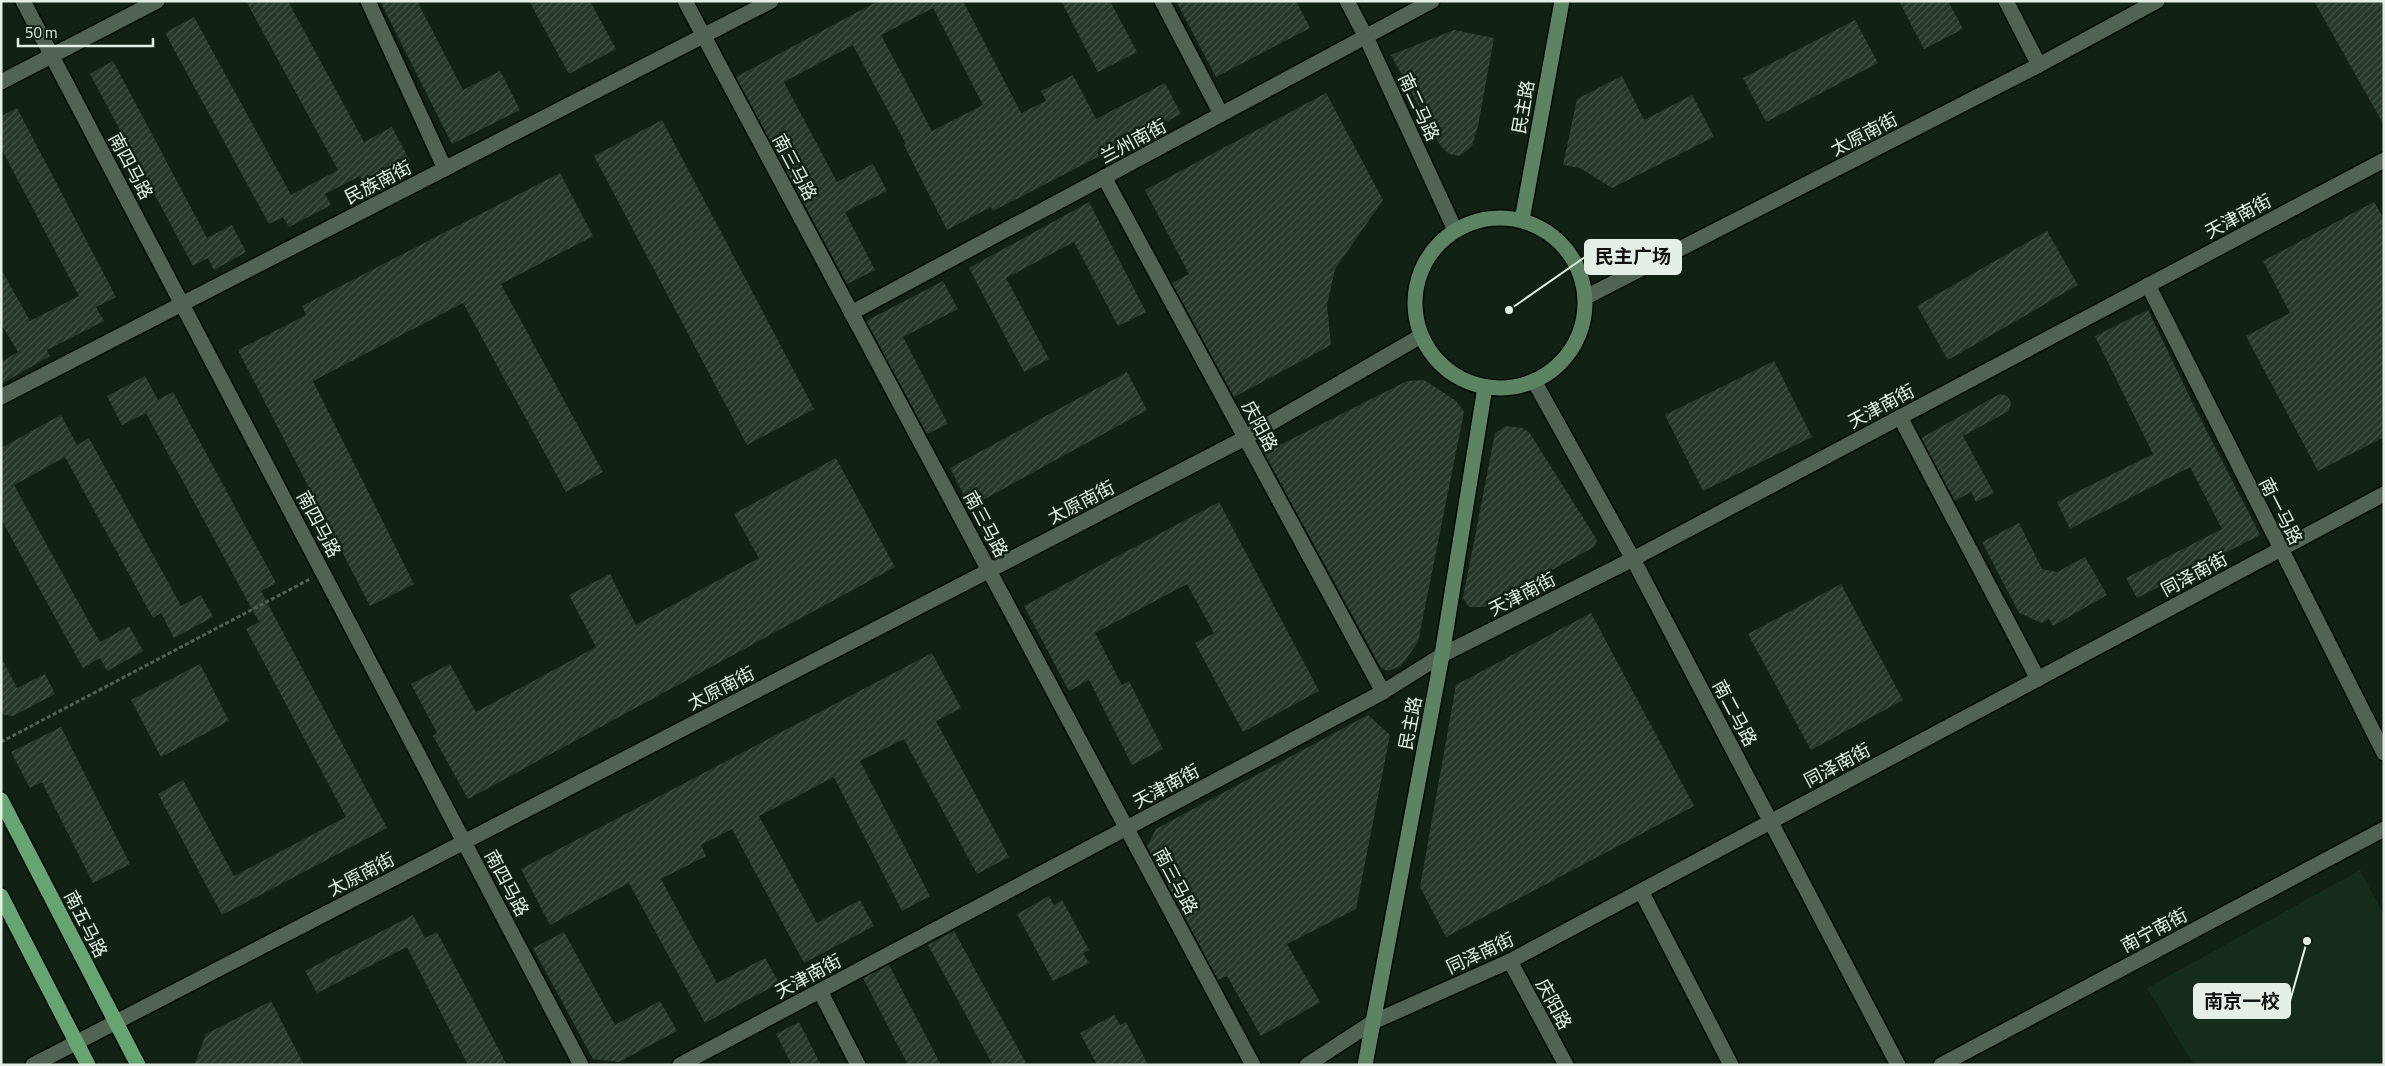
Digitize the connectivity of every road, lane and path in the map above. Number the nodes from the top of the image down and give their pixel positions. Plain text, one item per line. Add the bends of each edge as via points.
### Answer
1 (23, 1) edge
2 (157, 1) edge
3 (368, 1) edge
4 (685, 1) edge
5 (771, 1) edge
6 (1162, 1) edge
7 (1346, 1) edge
8 (1432, 1) edge
9 (1562, 1) edge
10 (2006, 1) edge
11 (2157, 1) edge
12 (704, 36) junction
13 (1366, 37) junction
14 (52, 56) junction
15 (2039, 66) junction
16 (1, 82) edge
17 (1222, 114) junction
18 (2384, 160) edge
19 (444, 169) junction
20 (1104, 178) junction
21 (1522, 220) junction
22 (1455, 230) junction
23 (2148, 285) junction
24 (1586, 297) junction
25 (182, 304) junction
26 (852, 313) junction
27 (1421, 336) junction
28 (1534, 381) junction
29 (1485, 387) junction
30 (1, 397) edge
31 (1900, 417) junction
32 (1245, 438) junction
33 (2384, 494) edge
34 (2279, 550) junction
35 (1633, 558) junction
36 (989, 570) junction
37 (323, 572) junction
38 (1442, 655) junction
39 (2038, 679) junction
40 (1383, 692) junction
41 (1, 742) edge
42 (2384, 753) edge
43 (1, 800) edge
44 (1771, 822) junction
45 (1126, 828) junction
46 (2384, 829) edge
47 (464, 842) junction
48 (1641, 891) junction
49 (1, 896) edge
50 (1510, 961) junction
51 (820, 991) junction
52 (116, 1022) junction
53 (1373, 1022) junction
54 (77, 1042) junction
55 (33, 1065) edge
56 (88, 1065) edge
57 (138, 1065) edge
58 (581, 1065) edge
59 (680, 1065) edge
60 (858, 1065) edge
61 (1253, 1065) edge
62 (1307, 1065) edge
63 (1365, 1065) edge
64 (1566, 1065) edge
65 (1731, 1065) edge
66 (1898, 1065) edge
67 (1941, 1065) edge

1 - 14 street, 南四马路
2 - 14 street
3 - 19 street
4 - 12 street, 南三马路
5 - 12 street, 民族南街
6 - 17 street
7 - 13 street, 南二马路
8 - 13 street, 兰州南街
9 - 21 street, 民主路
10 - 15 street
11 - 15 street, 太原南街
12 - 19 street, 民族南街
12 - 26 street, 南三马路
13 - 17 street, 兰州南街
13 - 22 street, 南二马路
14 - 16 street
14 - 25 street, 南四马路
15 - 24 street, 太原南街
17 - 20 street, 兰州南街
18 - 23 street, 天津南街
19 - 25 street, 民族南街
20 - 26 street, 兰州南街
20 - 32 street, 庆阳路
21 - 22 street via 1491,218
21 - 24 street via 1546,231 1566,248 1580,271
22 - 27 street via 1436,246 1423,266 1416,289 1415,313
23 - 31 street, 天津南街
23 - 34 street, 南一马路
24 - 28 street via 1583,323 1573,348 1556,368
25 - 30 street, 民族南街
25 - 37 street, 南四马路
26 - 36 street, 南三马路
27 - 29 street via 1436,360 1459,378
27 - 32 street, 太原南街
28 - 29 street via 1510,388
28 - 35 street, 南二马路
29 - 38 street, 民主路
31 - 35 street, 天津南街
31 - 39 street
32 - 36 street, 太原南街
32 - 40 street, 庆阳路
33 - 34 street, 同泽南街
34 - 39 street, 同泽南街
34 - 42 street, 南一马路
35 - 38 street, 天津南街
35 - 44 street, 南二马路
36 - 45 street, 南三马路
36 - 47 street, 太原南街
37 - 41 path
37 - 47 street, 南四马路
38 - 40 street, 天津南街
38 - 53 street, 民主路
39 - 44 street, 同泽南街
40 - 45 street, 天津南街
43 - 52 main road, 南五马路
44 - 48 street, 同泽南街
44 - 66 street, 南二马路
45 - 51 street, 天津南街
45 - 61 street, 南三马路
46 - 67 street, 南宁南街
47 - 52 street, 太原南街
47 - 58 street, 南四马路
48 - 50 street, 同泽南街
48 - 65 street
49 - 54 main road
50 - 53 street, 同泽南街
50 - 64 street, 庆阳路
51 - 59 street, 天津南街
51 - 60 street
52 - 54 street, 太原南街
52 - 57 main road, 南五马路
53 - 62 street, 同泽南街
53 - 63 street, 民主路
54 - 55 street, 太原南街
54 - 56 main road

